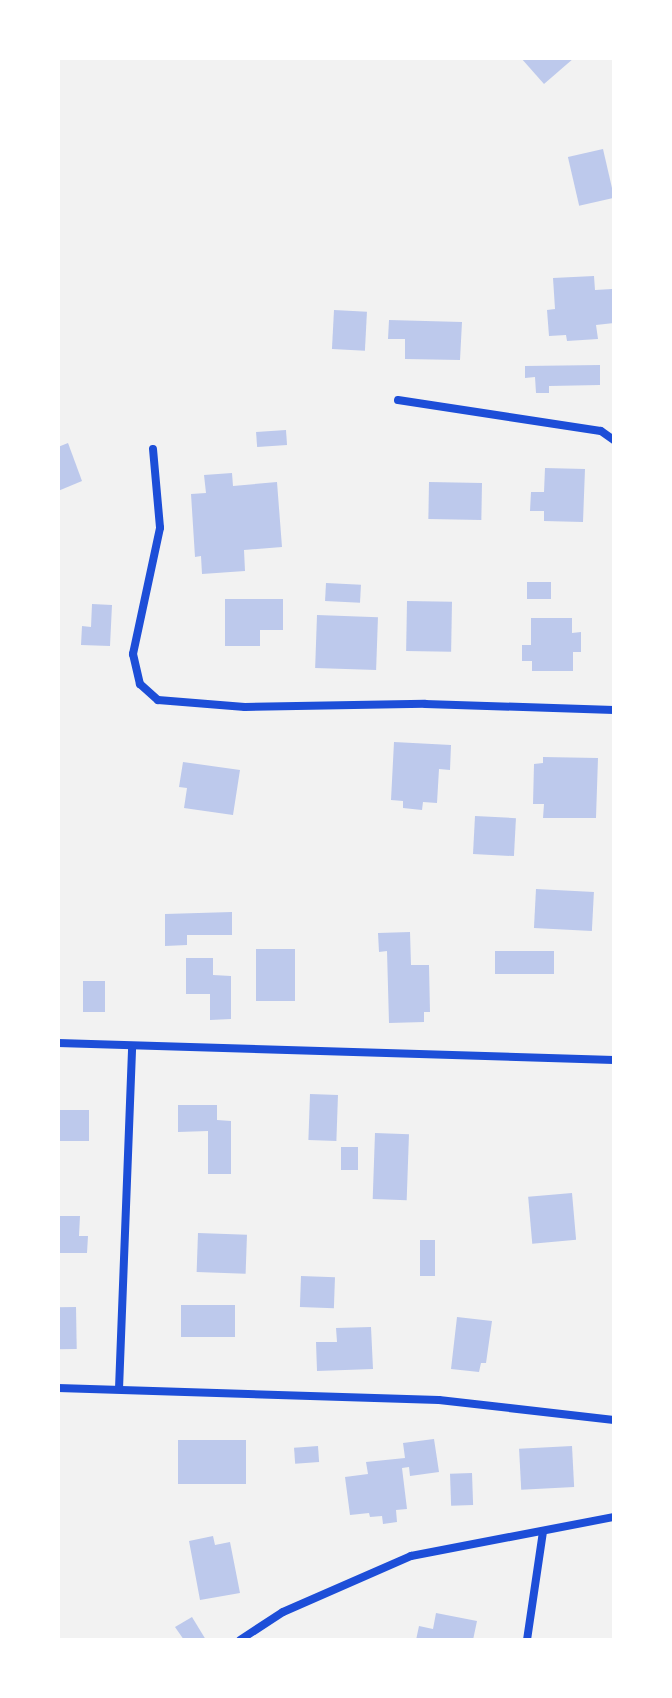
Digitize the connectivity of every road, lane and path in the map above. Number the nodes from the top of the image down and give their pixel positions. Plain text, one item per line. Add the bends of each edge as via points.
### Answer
1 (398, 400) dead end
2 (614, 440) edge
3 (153, 449) dead end
4 (614, 710) edge
5 (58, 1043) edge
6 (132, 1046) junction
7 (614, 1060) edge
8 (58, 1388) edge
9 (119, 1389) junction
10 (614, 1420) edge
11 (614, 1517) edge
12 (543, 1531) junction
13 (240, 1640) edge
14 (527, 1640) edge

1 - 2 street via 601,431
3 - 4 street via 160,528 133,654 140,684 158,700 230,706 425,704
5 - 6 street
6 - 7 street
6 - 9 street
8 - 9 street
9 - 10 street via 439,1400
11 - 12 street
12 - 13 street via 411,1556 283,1612
12 - 14 street

